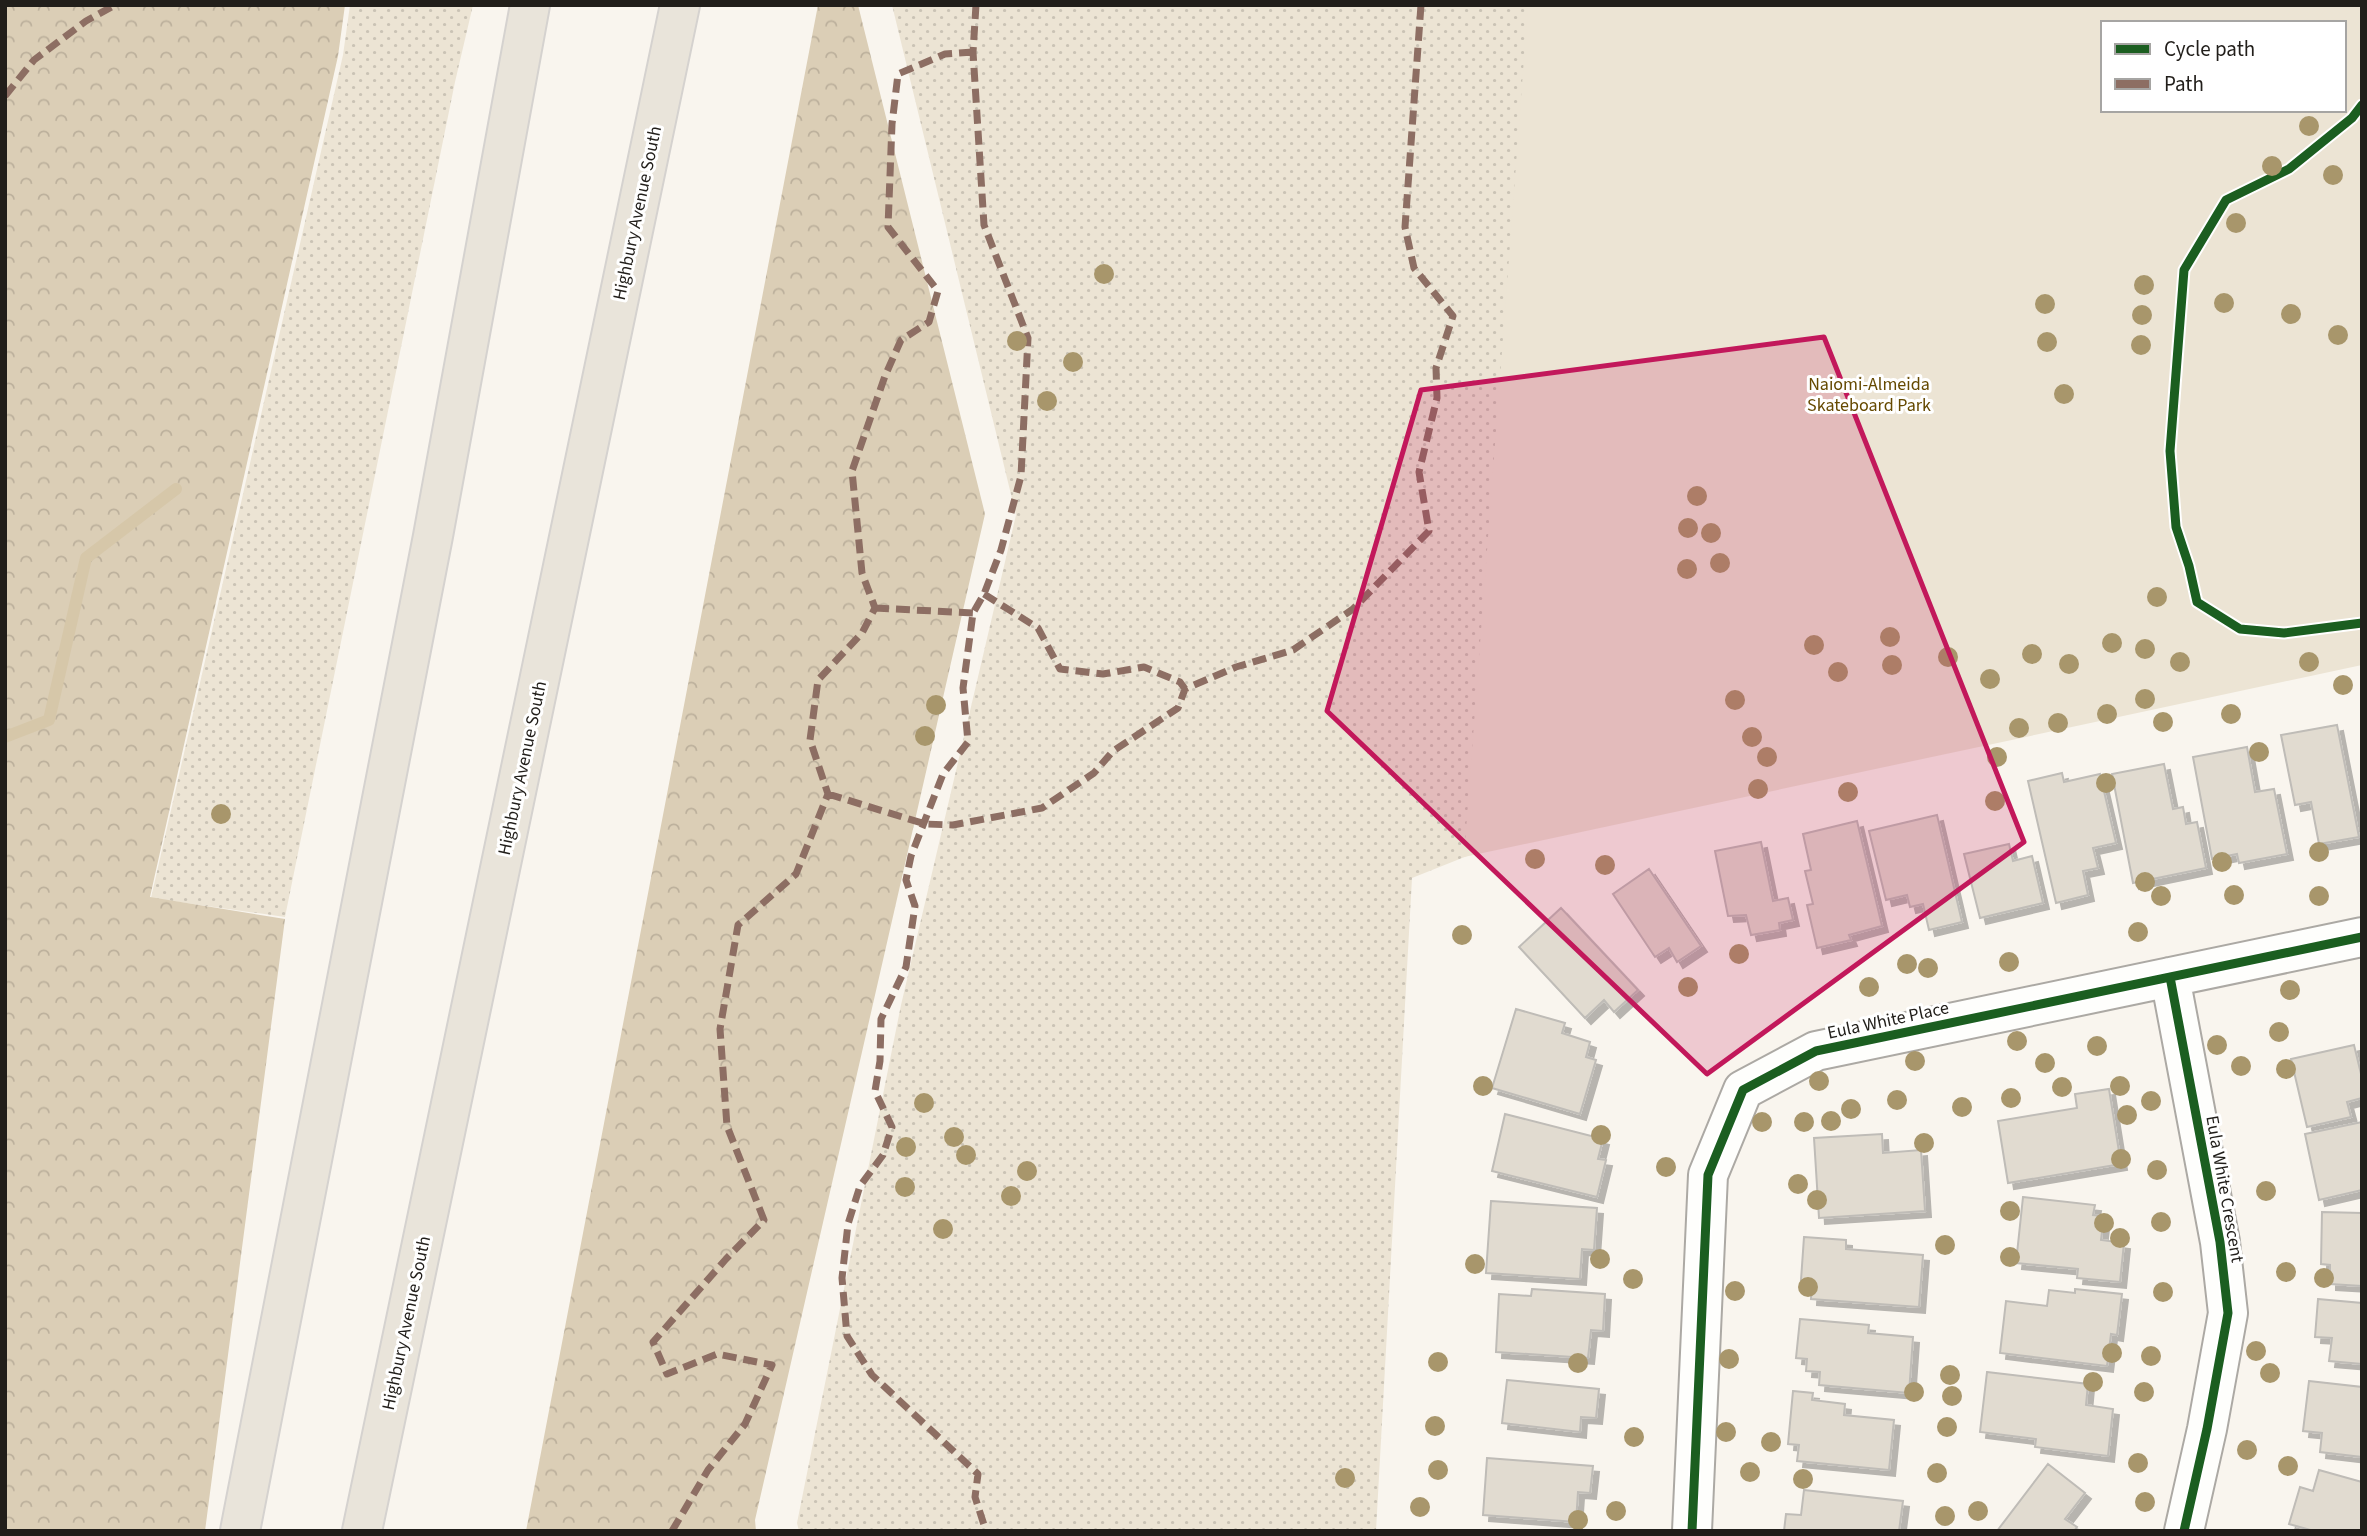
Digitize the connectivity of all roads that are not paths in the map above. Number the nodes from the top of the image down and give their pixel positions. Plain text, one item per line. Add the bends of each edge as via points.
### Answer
1 (530, 5) edge
2 (680, 5) edge
3 (2362, 937) edge
4 (2170, 977) junction
5 (240, 1531) edge
6 (362, 1531) edge
7 (1692, 1531) edge
8 (2184, 1531) edge

1 - 5 highway via 433,536
2 - 6 highway, Highbury Avenue South
3 - 4 street, Eula White Place
4 - 7 street, Eula White Place via 1816,1051 1743,1090 1708,1175
4 - 8 street, Eula White Crescent via 2220,1242 2228,1313

